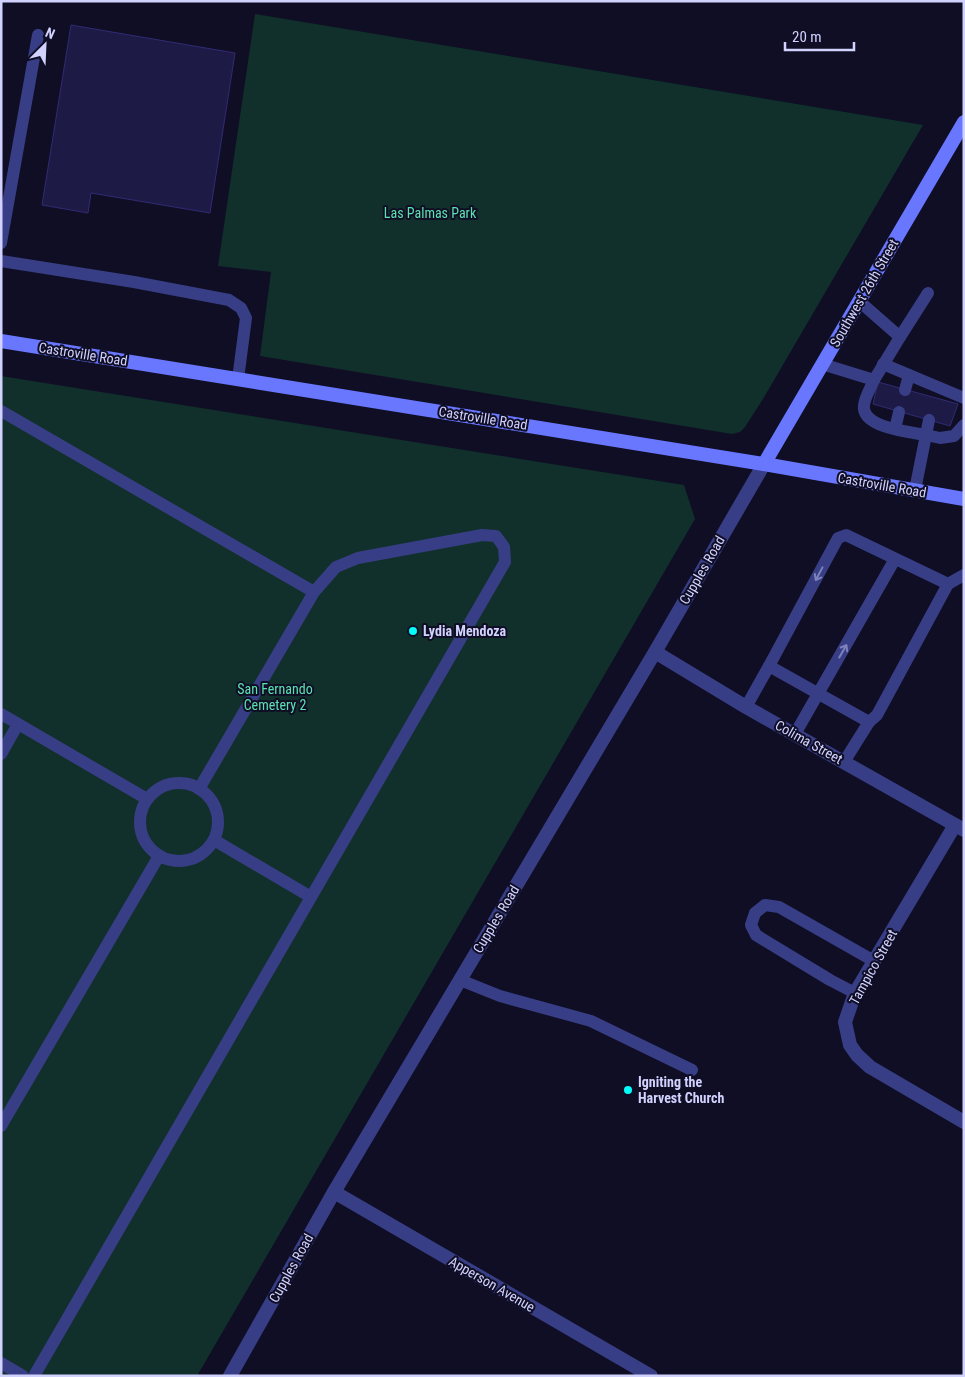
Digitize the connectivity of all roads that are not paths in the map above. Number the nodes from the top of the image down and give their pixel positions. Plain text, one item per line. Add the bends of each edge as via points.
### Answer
1 (38, 35) dead end
2 (964, 122) edge
3 (1, 243) edge
4 (1, 261) edge
5 (928, 293) dead end
6 (859, 301) junction
7 (900, 337) junction
8 (1, 341) edge
9 (822, 364) junction
10 (883, 364) junction
11 (909, 375) junction
12 (238, 379) junction
13 (874, 380) junction
14 (906, 390) dead end
15 (964, 398) edge
16 (1, 411) edge
17 (899, 412) dead end
18 (929, 420) dead end
19 (964, 425) edge
20 (894, 429) junction
21 (926, 435) junction
22 (764, 464) junction
23 (915, 490) junction
24 (964, 499) edge
25 (895, 559) junction
26 (964, 575) edge
27 (948, 584) junction
28 (314, 592) junction
29 (655, 652) junction
30 (770, 666) junction
31 (819, 694) junction
32 (746, 707) junction
33 (1, 714) edge
34 (869, 722) junction
35 (18, 724) junction
36 (795, 734) junction
37 (1, 754) edge
38 (844, 762) junction
39 (198, 789) junction
40 (147, 799) junction
41 (959, 827) edge
42 (214, 840) junction
43 (159, 856) junction
44 (311, 897) junction
45 (874, 961) junction
46 (460, 980) junction
47 (855, 993) junction
48 (692, 1070) dead end
49 (964, 1122) edge
50 (1, 1126) edge
51 (334, 1192) junction
52 (1, 1363) edge
53 (22, 1376) edge
54 (34, 1376) edge
55 (230, 1376) edge
56 (651, 1376) edge

1 - 3 lane
2 - 6 main road, Southwest 26th Street
4 - 12 lane via 229,300 241,308 246,318
5 - 7 lane
6 - 7 lane
6 - 9 main road, Southwest 26th Street
7 - 10 lane
8 - 12 main road, Castroville Road
9 - 13 lane
9 - 22 main road, Southwest 26th Street
10 - 11 lane
10 - 13 lane
11 - 14 lane
11 - 15 lane via 936,392
12 - 22 main road, Castroville Road
13 - 20 lane via 864,406 866,414 876,423
16 - 28 lane
17 - 20 lane
18 - 21 lane
19 - 21 lane via 954,436
20 - 21 lane
21 - 23 lane
22 - 23 main road, Castroville Road
22 - 29 street, Cupples Road
23 - 24 main road, Castroville Road
25 - 27 lane
25 -> 30 lane via 846,536 838,538
31 -> 25 lane
26 - 27 lane
27 - 34 lane via 877,715
28 - 39 lane
28 - 44 lane via 336,567 358,558 482,535 496,536 504,547 505,562
29 - 32 street, Colima Street
29 - 46 street, Cupples Road
30 - 31 lane
30 - 32 lane
31 - 34 lane
31 - 36 lane
32 - 36 street, Colima Street
33 - 35 lane
34 - 38 lane
35 - 37 lane
35 - 40 lane
36 - 38 street, Colima Street
38 - 41 street, Colima Street
39 - 40 lane via 185,784 171,784 158,789
39 - 42 lane via 210,798 216,811 218,826
40 - 43 lane via 141,811 142,837
41 - 45 street, Tampico Street
42 - 43 lane via 196,858 171,861
42 - 44 lane
43 - 50 lane
44 - 54 lane
45 - 47 street, Tampico Street
45 - 47 lane via 779,907 765,905 755,913 751,925 756,935
46 - 48 lane via 500,996 591,1021
46 - 51 street, Cupples Road
47 - 49 street, Tampico Street via 845,1022 850,1045 857,1055 870,1067
51 - 55 street, Cupples Road
51 - 56 street, Apperson Avenue
52 - 53 lane

